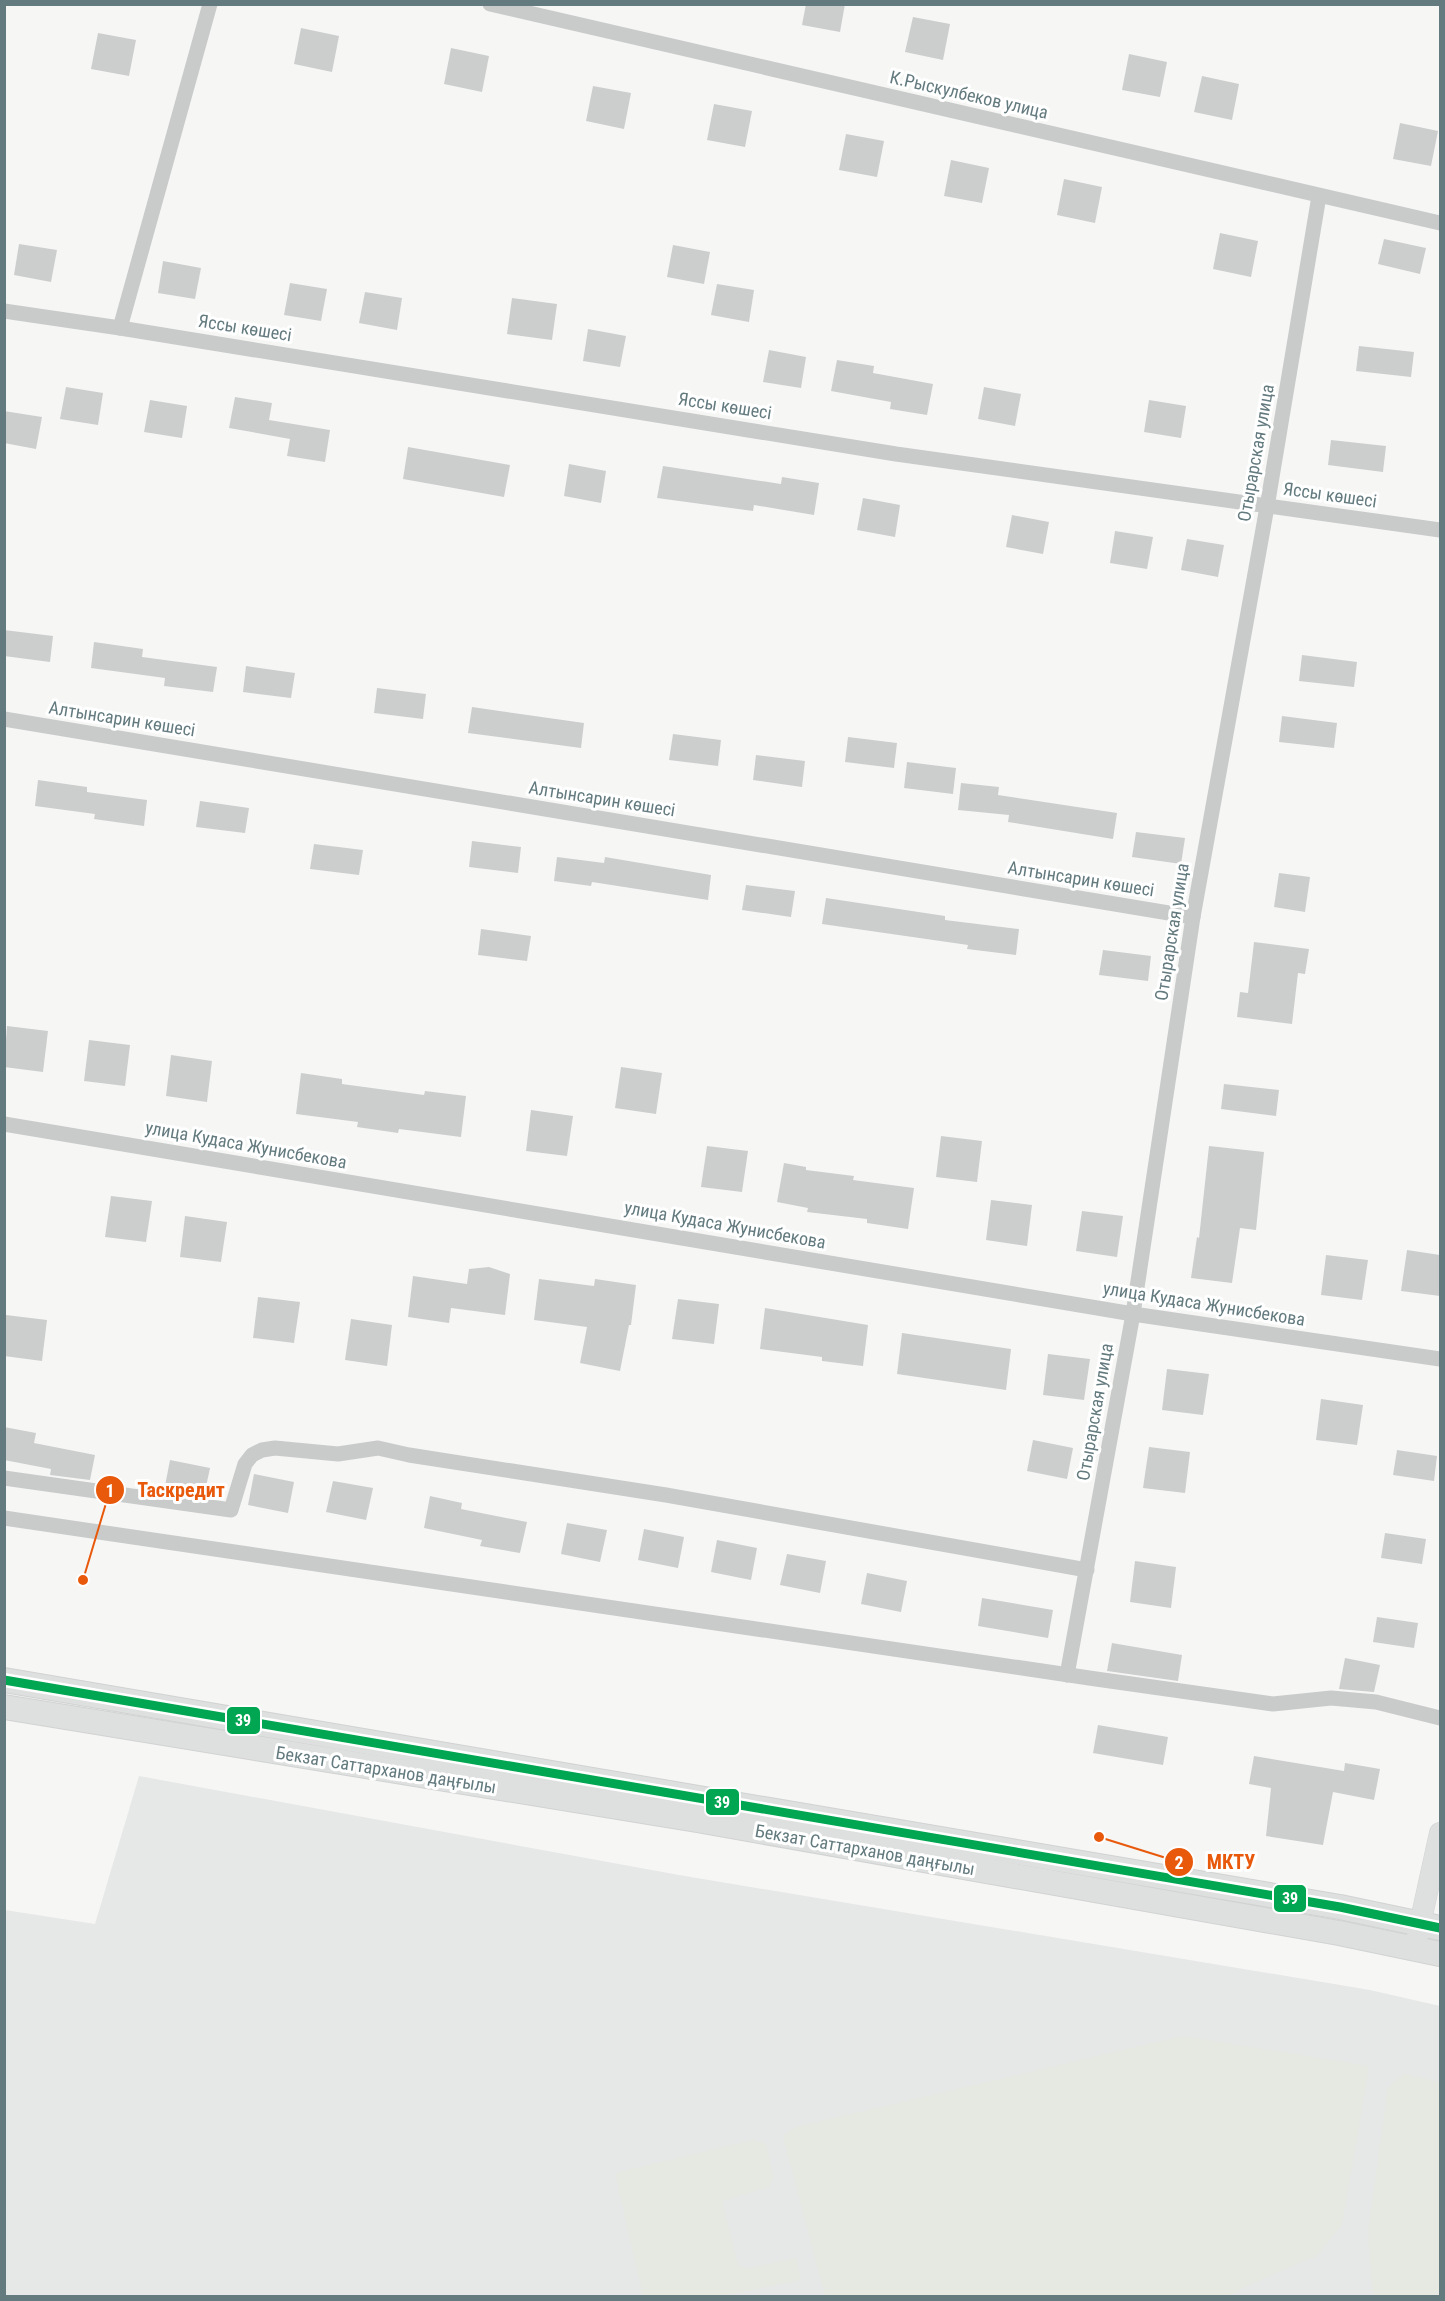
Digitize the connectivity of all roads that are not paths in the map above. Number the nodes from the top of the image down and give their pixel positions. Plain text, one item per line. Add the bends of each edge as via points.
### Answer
1 (210, 4) edge
2 (490, 4) edge
3 (1319, 196) junction
4 (1440, 223) edge
5 (4, 311) edge
6 (120, 327) junction
7 (1267, 507) junction
8 (1440, 530) edge
9 (4, 719) edge
10 (1193, 917) junction
11 (4, 1124) edge
12 (1132, 1314) junction
13 (1440, 1359) edge
14 (4, 1478) edge
15 (4, 1518) edge
16 (1087, 1570) junction
17 (1068, 1675) junction
18 (4, 1680) edge
19 (4, 1707) edge
20 (1440, 1718) edge
21 (1440, 1833) edge
22 (1431, 1925) edge
23 (1415, 1947) junction
24 (1440, 1954) edge

1 - 6 street
2 - 3 street, К.Рыскулбеков улица
3 - 4 street, К.Рыскулбеков улица
3 - 7 street, Отырарская улица
5 - 6 street, Яссы көшесі
6 - 7 street, Яссы көшесі via 896,454
7 - 8 street, Яссы көшесі
7 - 10 street, Отырарская улица
9 - 10 street, Алтынсарин көшесі
10 - 12 street, Отырарская улица
11 - 12 street, улица Кудаса Жунисбекова
12 - 13 street, улица Кудаса Жунисбекова
12 - 16 street, Отырарская улица
14 - 16 street via 231,1510 245,1464 262,1450 338,1454 378,1448
15 - 17 street
16 - 17 street, Отырарская улица
17 - 20 street via 1273,1704 1331,1698 1376,1702
18 - 22 main road, Бекзат Саттарханов даңғылы via 1340,1906
19 - 23 main road, Бекзат Саттарханов даңғылы via 697,1820
21 - 22 main road
22 - 23 main road
23 - 24 main road, Бекзат Саттарханов даңғылы

